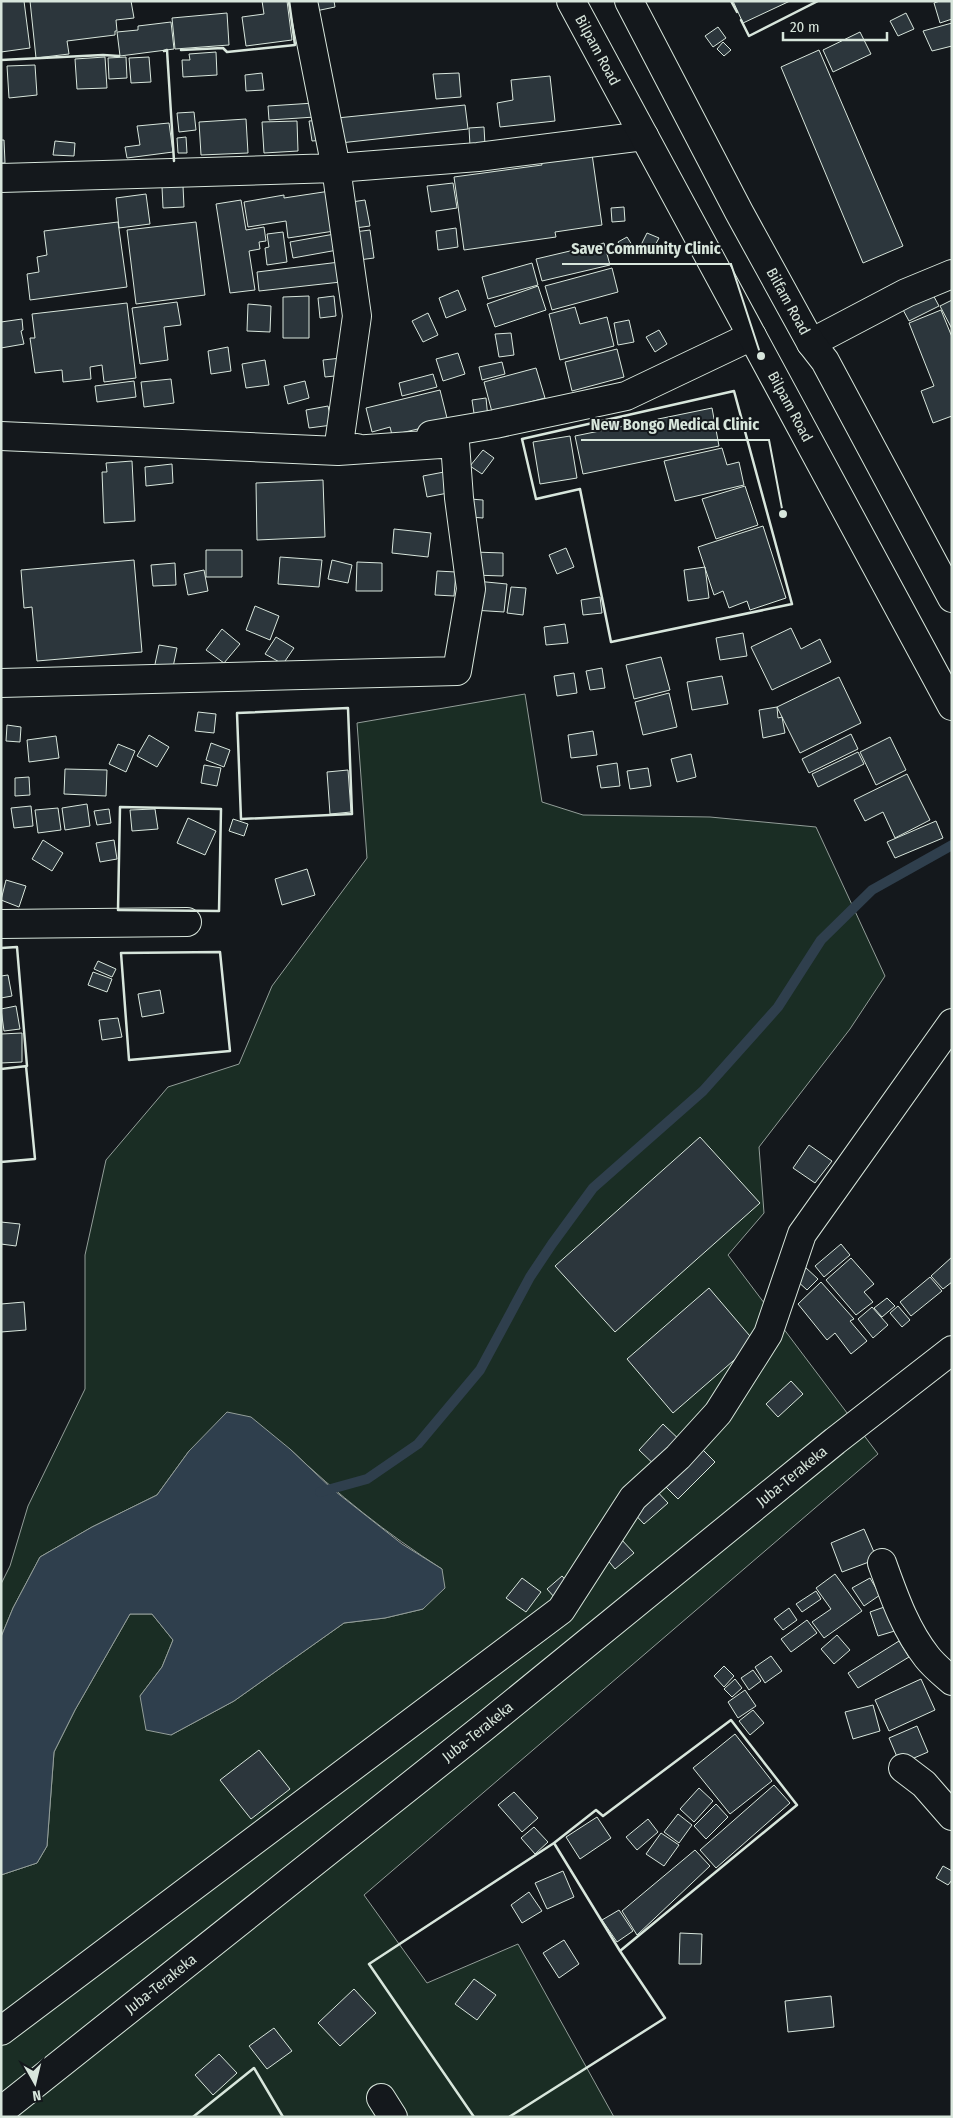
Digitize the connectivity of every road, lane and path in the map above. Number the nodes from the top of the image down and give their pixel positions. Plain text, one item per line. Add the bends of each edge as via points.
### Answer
1 (304, 1) edge
2 (571, 1) edge
3 (629, 1) edge
4 (644, 136) junction
5 (336, 168) junction
6 (1, 178) edge
7 (952, 274) edge
8 (752, 336) junction
9 (811, 343) junction
10 (1, 436) edge
11 (338, 451) junction
12 (952, 598) edge
13 (1, 683) edge
14 (952, 706) edge
15 (187, 922) dead end
16 (1, 924) edge
17 (952, 1023) edge
18 (952, 1350) edge
19 (882, 1563) dead end
20 (952, 1682) edge
21 (903, 1768) dead end
22 (952, 1816) edge
23 (1, 2031) edge
24 (1, 2111) edge

1 - 5 street
2 - 4 street, Bilpam Road
3 - 9 street, Bilfam Road
4 - 5 street via 478,156
4 - 8 street, Bilpam Road
5 - 6 street
5 - 11 street via 357,316
7 - 9 street via 906,293
8 - 11 street via 626,396 495,424
8 - 14 street, Bilpam Road
9 - 12 street, Bilfam Road via 825,361
10 - 11 street
11 - 13 street via 455,443 471,589 456,671
15 - 16 street
17 - 23 street via 802,1234 768,1334 718,1413 678,1457 633,1498 561,1610
18 - 24 street, Juba-Terakeka
19 - 20 street via 900,1611 916,1640 928,1659
21 - 22 street via 924,1784

